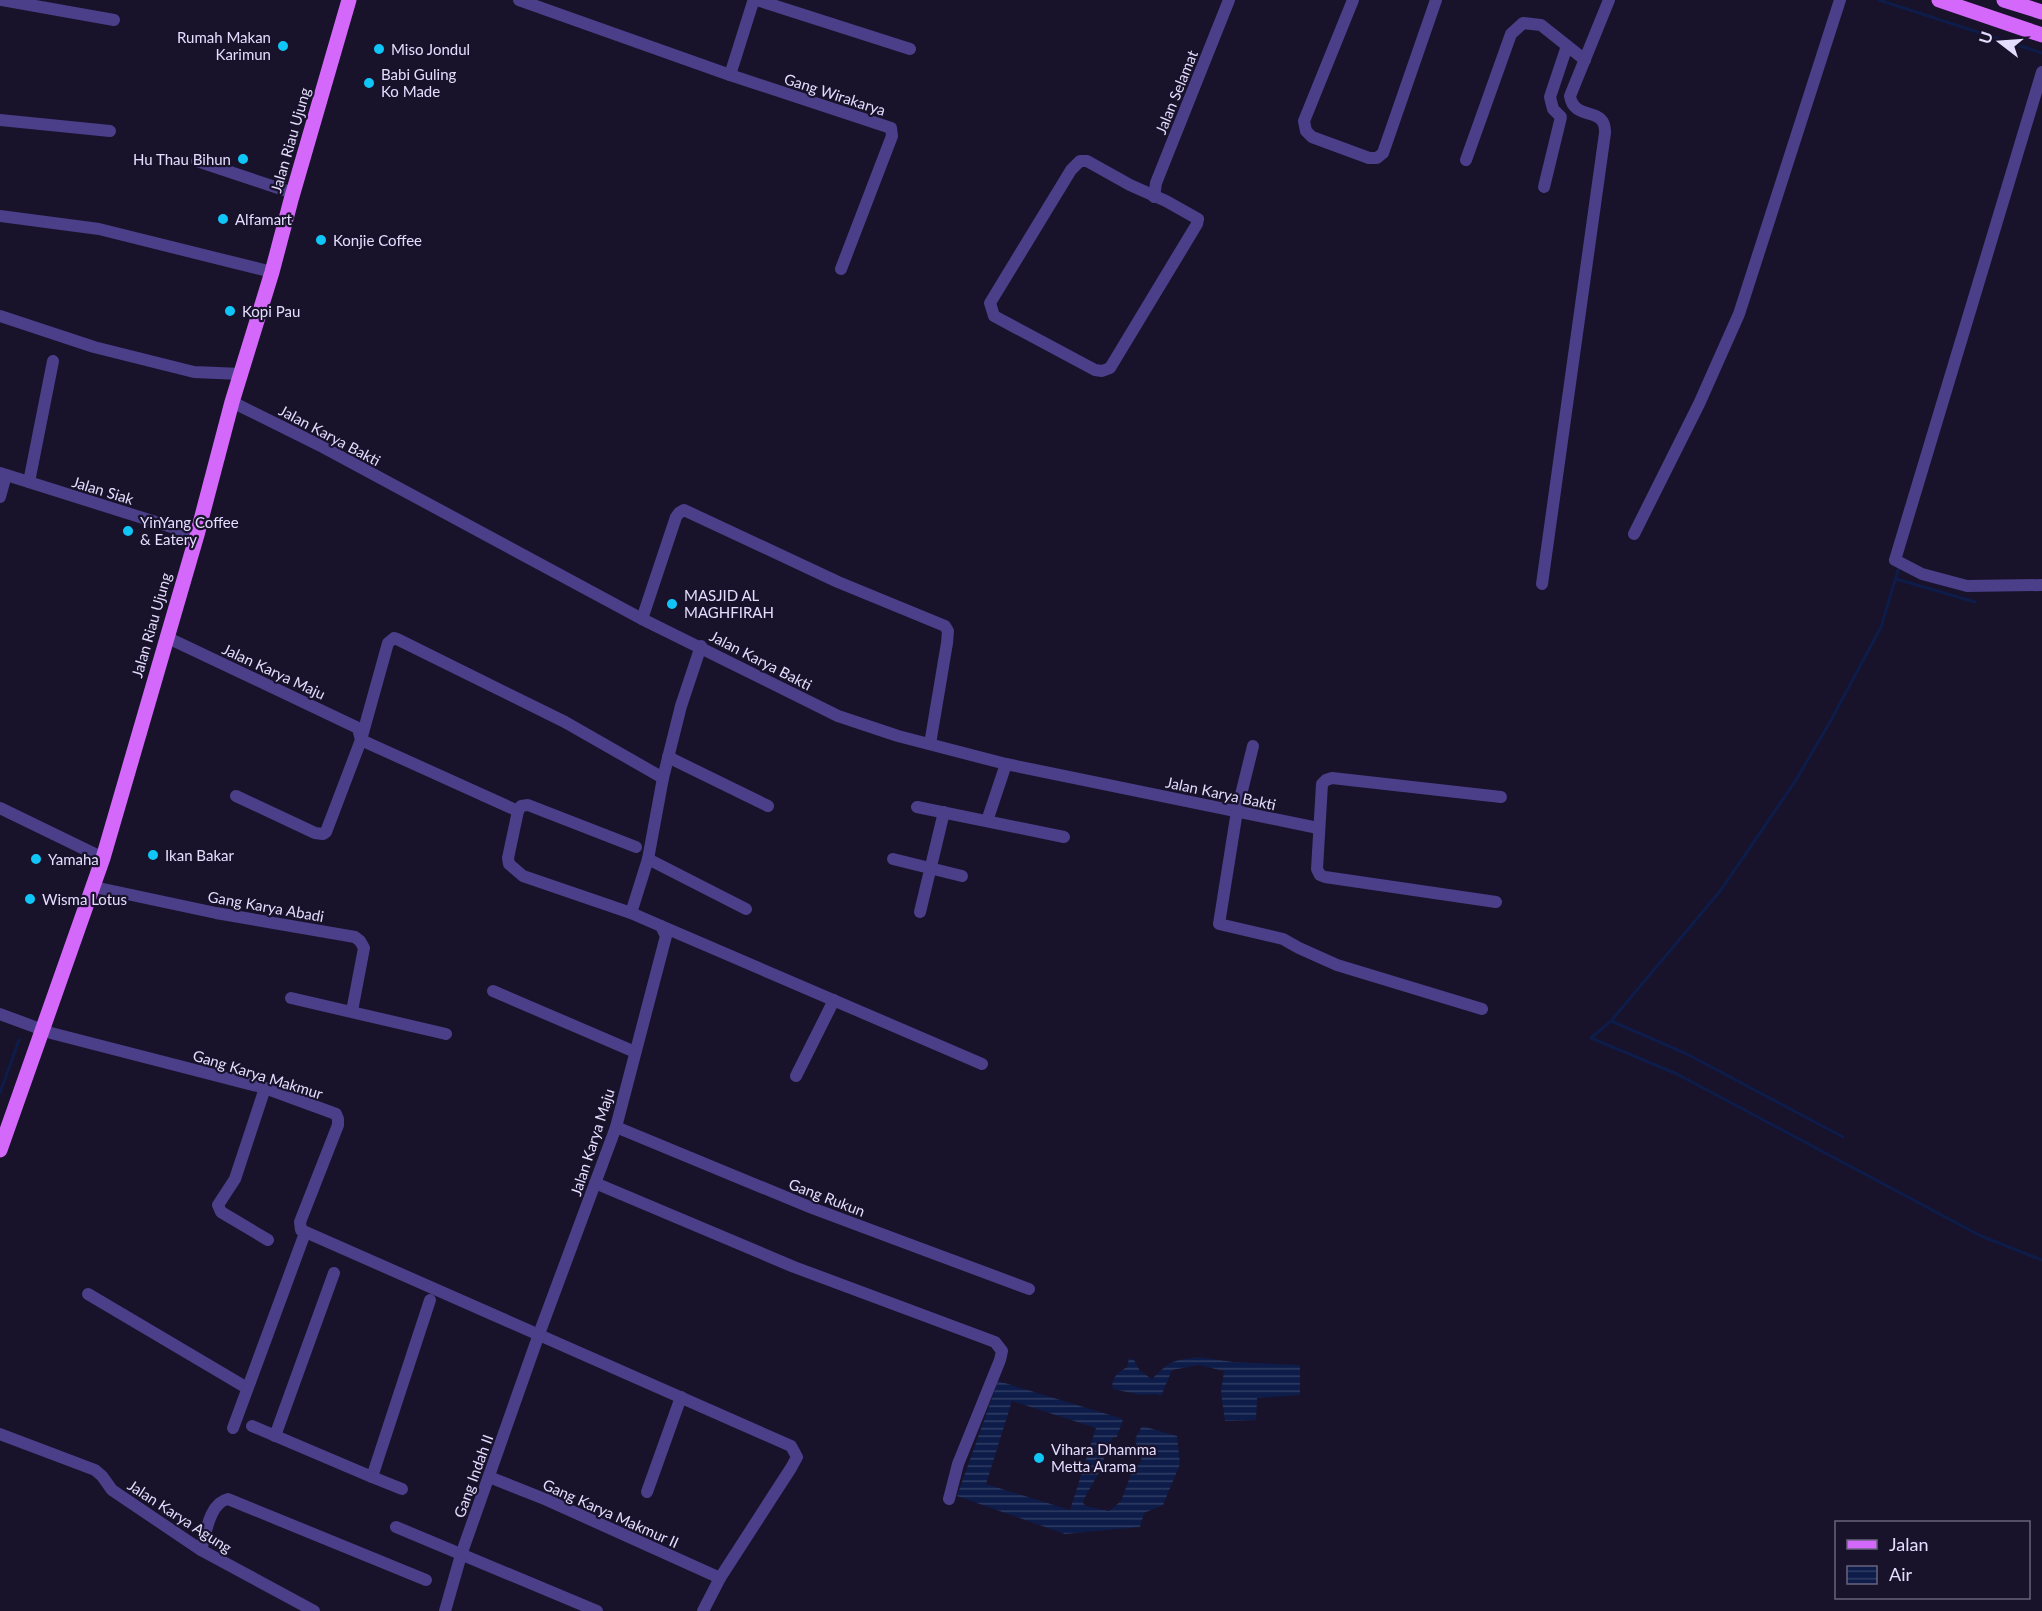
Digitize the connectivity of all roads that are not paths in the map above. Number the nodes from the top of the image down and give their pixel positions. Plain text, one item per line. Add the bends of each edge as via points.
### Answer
1 (2, 0) edge
2 (349, 0) edge
3 (519, 0) edge
4 (1229, 0) edge
5 (1353, 0) edge
6 (1436, 0) edge
7 (1609, 0) edge
8 (1840, 0) edge
9 (1939, 0) edge
10 (2004, 0) edge
11 (2042, 12) edge
12 (114, 20) dead end
13 (2042, 35) edge
14 (1567, 45) junction
15 (910, 49) dead end
16 (1585, 60) junction
17 (2042, 72) edge
18 (730, 75) junction
19 (0, 120) edge
20 (110, 131) dead end
21 (197, 160) dead end
22 (1466, 160) dead end
23 (1544, 187) dead end
24 (293, 193) junction
25 (1154, 196) junction
26 (0, 216) edge
27 (841, 269) dead end
28 (272, 272) junction
29 (0, 316) edge
30 (53, 361) dead end
31 (241, 374) junction
32 (232, 402) junction
33 (3, 474) edge
34 (29, 482) junction
35 (0, 497) edge
36 (1634, 534) dead end
37 (197, 535) junction
38 (1542, 584) dead end
39 (2039, 585) edge
40 (642, 619) junction
41 (166, 637) junction
42 (700, 646) junction
43 (361, 740) junction
44 (930, 744) junction
45 (1253, 746) dead end
46 (668, 757) junction
47 (1006, 764) junction
48 (663, 778) junction
49 (236, 796) dead end
50 (1501, 797) dead end
51 (768, 806) dead end
52 (916, 807) dead end
53 (0, 808) edge
54 (520, 809) junction
55 (1237, 811) junction
56 (944, 812) junction
57 (987, 821) junction
58 (1318, 828) junction
59 (1064, 837) dead end
60 (636, 847) dead end
61 (103, 858) junction
62 (648, 859) junction
63 (893, 859) dead end
64 (930, 868) junction
65 (962, 876) dead end
66 (94, 887) junction
67 (1496, 902) dead end
68 (746, 909) dead end
69 (920, 912) dead end
70 (631, 913) junction
71 (663, 931) junction
72 (493, 991) dead end
73 (291, 998) dead end
74 (834, 1000) junction
75 (1482, 1009) dead end
76 (352, 1011) junction
77 (0, 1014) edge
78 (43, 1029) junction
79 (446, 1034) dead end
80 (635, 1052) junction
81 (982, 1064) dead end
82 (796, 1076) dead end
83 (265, 1088) junction
84 (616, 1127) junction
85 (0, 1150) edge
86 (595, 1184) junction
87 (305, 1233) junction
88 (268, 1240) dead end
89 (334, 1273) dead end
90 (1029, 1289) dead end
91 (88, 1294) dead end
92 (430, 1300) dead end
93 (539, 1334) junction
94 (534, 1353) joint
95 (247, 1388) junction
96 (681, 1397) junction
97 (252, 1426) dead end
98 (233, 1428) dead end
99 (0, 1434) edge
100 (275, 1436) junction
101 (372, 1477) junction
102 (489, 1477) junction
103 (402, 1489) dead end
104 (646, 1492) dead end
105 (949, 1499) dead end
106 (396, 1527) dead end
107 (201, 1550) junction
108 (462, 1555) junction
109 (720, 1578) junction
110 (426, 1580) dead end
111 (289, 1598) junction
112 (285, 1611) edge
113 (314, 1611) edge
114 (445, 1611) edge
115 (597, 1611) edge
116 (703, 1611) edge

1 - 12 street
2 - 24 main road, Jalan Riau Ujung
3 - 18 street, Gang Wirakarya
4 - 25 street, Jalan Selamat
5 - 6 street via 1304,121 1312,137 1369,158 1383,153
7 - 16 street
8 - 36 street via 1739,314
9 - 13 main road
10 - 11 main road
14 - 16 street
14 - 22 street via 1541,25 1522,23 1511,34
14 - 23 street via 1550,97 1553,109 1561,117
15 - 18 street via 757,0 753,2
16 - 38 street via 1570,101 1576,110 1599,117 1605,133
17 - 39 street via 1900,563 1922,574 1967,586
18 - 27 street, Gang Wirakarya via 891,128 892,136
19 - 20 street
21 - 24 street
24 - 28 main road, Jalan Riau Ujung
25 - 25 street via 1192,214 1198,219 1197,224 1110,368 1095,370 994,316 990,303 1080,161
26 - 28 street via 99,229
28 - 31 main road, Jalan Riau Ujung
29 - 31 street via 94,347 194,372
30 - 34 street
31 - 32 main road, Jalan Riau Ujung
32 - 37 main road, Jalan Riau Ujung
32 - 40 street, Jalan Karya Bakti
33 - 34 street, Jalan Siak
33 - 35 street
34 - 37 street, Jalan Siak
37 - 41 main road, Jalan Riau Ujung
40 - 42 street, Jalan Karya Bakti
40 - 44 street via 676,517 684,510 838,582 945,626 947,643
41 - 43 street, Jalan Karya Maju via 354,725
41 - 61 main road, Jalan Riau Ujung
42 - 44 street, Jalan Karya Bakti via 838,716
42 - 46 street
43 - 48 street via 388,643 397,639 504,690
43 - 49 street via 323,834
43 - 54 street, Jalan Karya Maju
44 - 47 street, Jalan Karya Bakti
45 - 55 street
46 - 48 street
46 - 51 street
47 - 55 street, Jalan Karya Bakti
47 - 57 street
48 - 62 street
50 - 58 street via 1332,778 1323,784
52 - 56 street
53 - 61 street
54 - 60 street, Jalan Karya Maju via 528,805
54 - 70 street via 508,858 516,871
55 - 58 street, Jalan Karya Bakti
55 - 75 street via 1220,925 1283,939 1338,965
56 - 57 street
56 - 64 street
57 - 59 street
58 - 67 street via 1317,869 1325,878
61 - 66 main road, Jalan Riau Ujung
62 - 68 street
62 - 70 street
63 - 64 street
64 - 65 street
64 - 69 street
66 - 76 street, Gang Karya Abadi via 355,937 364,948
66 - 78 main road, Jalan Riau Ujung
70 - 71 street
71 - 74 street
71 - 80 street, Jalan Karya Maju
72 - 80 street
73 - 76 street
74 - 81 street
74 - 82 street
76 - 79 street
77 - 78 street, Gang Karya Makmur
78 - 83 street, Gang Karya Makmur
78 - 85 main road, Jalan Riau Ujung
80 - 84 street, Jalan Karya Maju
83 - 87 street, Gang Karya Makmur via 328,1110 338,1119 300,1222
83 - 88 street via 235,1179 218,1205 221,1212
84 - 86 street, Jalan Karya Maju
84 - 90 street, Gang Rukun via 812,1208
86 - 93 street, Jalan Karya Maju
86 - 105 street via 794,1268 999,1345 1000,1360 958,1464
87 - 93 street
87 - 95 street
89 - 100 street
91 - 95 street
92 - 101 street
93 - 94 street, Jalan Karya Maju
93 - 96 street
94 - 102 street, Gang Indah II
95 - 98 street
96 - 104 street
96 - 109 street via 785,1442 797,1457
97 - 100 street
99 - 107 street, Jalan Karya Agung via 95,1470 112,1490
100 - 101 street
101 - 103 street
102 - 108 street, Gang Indah II
102 - 109 street, Gang Karya Makmur II
106 - 108 street
107 - 110 street via 214,1508 228,1499
107 - 111 street, Jalan Karya Agung
108 - 114 street, Gang Indah II
108 - 115 street
109 - 116 street
111 - 112 street
111 - 113 street, Jalan Karya Agung

